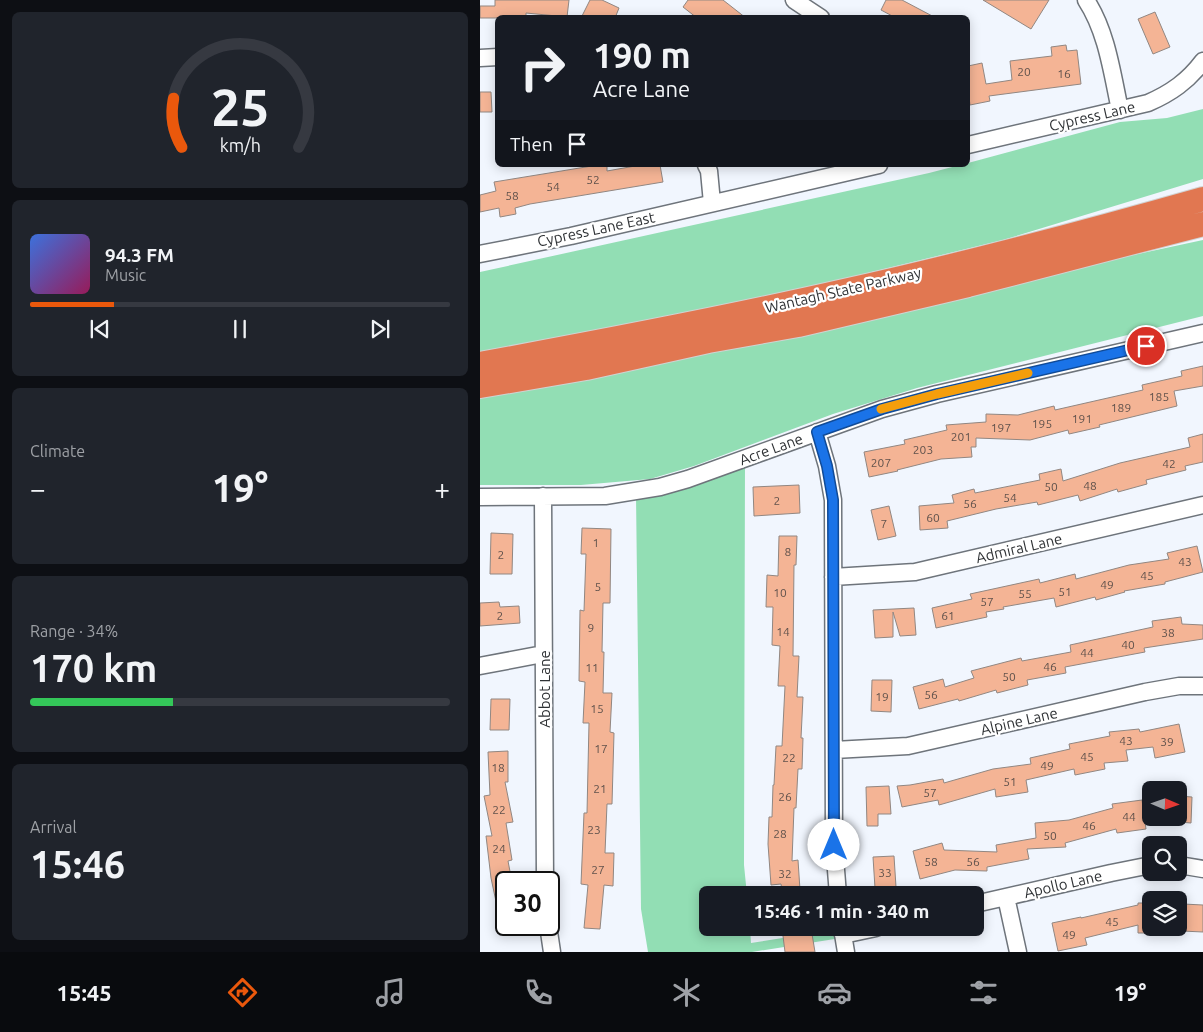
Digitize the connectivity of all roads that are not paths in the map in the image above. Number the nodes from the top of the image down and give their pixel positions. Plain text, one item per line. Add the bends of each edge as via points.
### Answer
1 (794, 0) edge
2 (1086, 0) edge
3 (816, 15) edge
4 (495, 56) edge
5 (480, 58) edge
6 (1203, 61) edge
7 (1120, 110) junction
8 (970, 145) edge
9 (707, 167) edge
10 (870, 167) edge
11 (1203, 200) edge
12 (712, 203) junction
13 (1203, 224) edge
14 (480, 254) edge
15 (1203, 333) edge
16 (480, 364) edge
17 (480, 386) edge
18 (817, 432) junction
19 (480, 496) edge
20 (543, 496) junction
21 (1203, 506) edge
22 (833, 577) junction
23 (544, 654) junction
24 (480, 666) edge
25 (1203, 686) edge
26 (834, 750) junction
27 (1142, 867) edge
28 (1187, 867) edge
29 (1203, 870) edge
30 (545, 871) edge
31 (837, 886) edge
32 (1006, 897) junction
33 (984, 902) edge
34 (550, 936) edge
35 (844, 936) edge
36 (552, 952) edge
37 (846, 952) edge
38 (1018, 952) edge

1 - 3 street
2 - 7 street via 1106,46
4 - 5 street
6 - 7 street, Cypress Lane via 1193,75 1165,96
7 - 8 street, Cypress Lane
9 - 12 street
10 - 12 street
11 - 16 highway, Wantagh State Parkway via 840,292
12 - 14 street, Cypress Lane East
13 - 17 highway, Wantagh State Parkway via 798,325
15 - 18 street, Acre Lane via 937,394
18 - 20 street, Acre Lane via 660,487 605,496
18 - 22 street via 833,500
19 - 20 street, Acre Lane
20 - 23 street, Abbot Lane
21 - 22 street, Admiral Lane via 915,572
22 - 26 street
23 - 24 street
23 - 30 street, Abbot Lane
25 - 26 street, Alpine Lane via 1145,692 908,746
26 - 31 street
27 - 32 street, Apollo Lane
28 - 29 street
32 - 33 street, Apollo Lane
32 - 38 street
34 - 36 street
35 - 37 street

